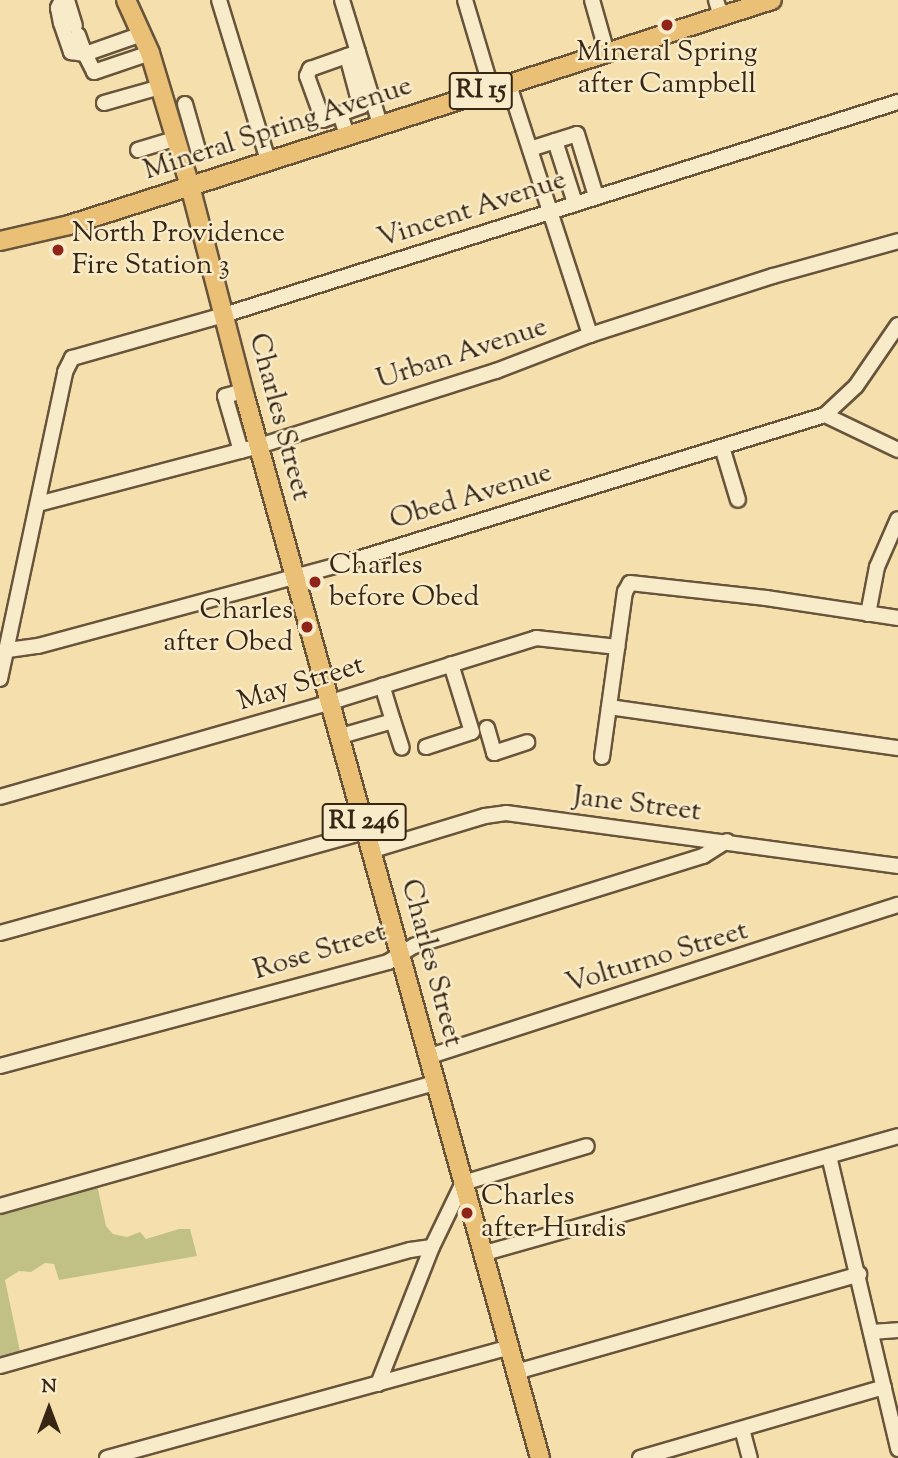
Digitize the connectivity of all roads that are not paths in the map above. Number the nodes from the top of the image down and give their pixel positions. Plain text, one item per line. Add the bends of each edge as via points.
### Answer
1 (65, 0) edge
2 (126, 0) edge
3 (219, 0) edge
4 (342, 0) edge
5 (465, 0) edge
6 (592, 0) edge
7 (772, 0) edge
8 (718, 8) edge
9 (142, 34) junction
10 (150, 53) junction
11 (607, 53) junction
12 (85, 54) junction
13 (352, 54) junction
14 (499, 85) junction
15 (160, 87) junction
16 (363, 91) junction
17 (898, 102) edge
18 (104, 103) dead end
19 (185, 104) dead end
20 (340, 114) junction
21 (380, 124) junction
22 (192, 128) junction
23 (347, 135) junction
24 (174, 136) junction
25 (555, 141) junction
26 (530, 149) junction
27 (138, 150) dead end
28 (199, 153) dead end
29 (268, 160) junction
30 (190, 186) junction
31 (596, 196) junction
32 (575, 203) junction
33 (551, 211) junction
34 (0, 241) edge
35 (898, 241) edge
36 (224, 315) junction
37 (898, 325) edge
38 (590, 335) junction
39 (244, 391) junction
40 (825, 415) junction
41 (253, 424) junction
42 (234, 428) junction
43 (259, 446) junction
44 (722, 447) junction
45 (898, 450) edge
46 (241, 451) junction
47 (738, 500) dead end
48 (38, 504) junction
49 (898, 519) edge
50 (296, 576) junction
51 (867, 614) junction
52 (898, 618) edge
53 (618, 646) junction
54 (8, 650) junction
55 (451, 664) junction
56 (0, 679) edge
57 (382, 686) junction
58 (331, 702) junction
59 (609, 707) junction
60 (393, 721) junction
61 (472, 732) junction
62 (341, 736) junction
63 (527, 742) dead end
64 (426, 747) dead end
65 (401, 748) dead end
66 (898, 748) edge
67 (602, 757) dead end
68 (0, 797) edge
69 (367, 831) junction
70 (727, 841) junction
71 (373, 850) junction
72 (898, 866) edge
73 (898, 905) edge
74 (0, 933) edge
75 (401, 954) junction
76 (429, 1056) junction
77 (0, 1066) edge
78 (436, 1083) junction
79 (898, 1136) edge
80 (587, 1146) dead end
81 (829, 1156) junction
82 (463, 1183) junction
83 (0, 1206) edge
84 (432, 1247) junction
85 (485, 1254) junction
86 (859, 1274) junction
87 (898, 1330) edge
88 (871, 1332) junction
89 (509, 1347) junction
90 (0, 1366) edge
91 (516, 1372) junction
92 (378, 1384) junction
93 (884, 1387) junction
94 (742, 1429) junction
95 (898, 1449) edge
96 (647, 1457) edge
97 (107, 1458) edge
98 (540, 1458) edge
99 (750, 1458) edge

1 - 12 street
1 - 12 street via 58,8 71,52
2 - 9 main road, Charles Street / RI 246
3 - 29 street
4 - 13 street
5 - 14 street
6 - 11 street
7 - 8 main road, Mineral Spring Avenue / RI 15
8 - 11 main road, Mineral Spring Avenue / RI 15
9 - 10 main road, Charles Street / RI 246
9 - 12 street
10 - 12 street via 94,72
10 - 15 main road, Charles Street / RI 246
11 - 14 main road, Mineral Spring Avenue / RI 15
13 - 16 street
13 - 20 street via 310,69 307,76 323,120
14 - 21 main road, Mineral Spring Avenue / RI 15
14 - 26 street
15 - 18 street
15 - 24 main road, Charles Street / RI 246
16 - 20 street via 362,106
16 - 21 street
17 - 31 street, Vincent Avenue
19 - 22 street
20 - 23 street
21 - 23 main road, Mineral Spring Avenue / RI 15
22 - 24 street
22 - 28 street
23 - 29 main road, Mineral Spring Avenue / RI 15
24 - 27 street
24 - 30 main road, Charles Street / RI 246
25 - 26 street
25 - 31 street via 577,134
25 - 32 street
26 - 33 street
29 - 30 main road, Mineral Spring Avenue / RI 15
30 - 34 main road, Mineral Spring Avenue / RI 15 via 69,225
30 - 36 main road, Charles Street / RI 246
31 - 32 street, Vincent Avenue
32 - 33 street, Vincent Avenue
33 - 36 street, Vincent Avenue
33 - 38 street
35 - 38 street, Urban Avenue
36 - 39 main road, Charles Street / RI 246
36 - 48 street, Vincent Avenue via 76,356 66,369
37 - 40 street, Obed Avenue via 856,386
38 - 43 street, Urban Avenue via 496,371
39 - 41 main road, Charles Street / RI 246
39 - 42 street via 225,396
40 - 44 street, Obed Avenue
40 - 45 street
41 - 42 street
41 - 43 main road, Charles Street / RI 246
42 - 46 street
43 - 46 street, Urban Avenue
43 - 50 main road, Charles Street / RI 246
44 - 47 street
44 - 50 street, Obed Avenue
46 - 48 street, Urban Avenue
48 - 54 street
49 - 51 street via 875,574
50 - 54 street, Obed Avenue via 29,649
50 - 58 main road, Charles Street / RI 246
51 - 52 street
51 - 53 street via 630,583
53 - 55 street, May Street via 543,637
53 - 59 street
54 - 56 street
55 - 57 street, May Street
55 - 61 street
57 - 58 street, May Street
57 - 60 street
58 - 62 main road, Charles Street / RI 246
58 - 68 street, May Street
59 - 66 street
59 - 67 street
60 - 62 street
60 - 65 street
61 - 63 street via 495,726 494,753
61 - 64 street
62 - 69 main road, Charles Street / RI 246
69 - 71 main road, Charles Street / RI 246
69 - 74 street
70 - 71 street, Jane Street via 506,813
70 - 72 street, Jane Street
70 - 75 street, Rose Street via 703,856 414,946
71 - 75 main road, Charles Street / RI 246
73 - 76 street, Volturno Street
75 - 76 main road, Charles Street / RI 246
75 - 77 street, Rose Street via 388,962
76 - 78 main road, Charles Street / RI 246
78 - 82 main road, Charles Street / RI 246
78 - 83 street
79 - 81 street
80 - 82 street
81 - 85 street
81 - 86 street
82 - 84 street
82 - 85 main road, Charles Street / RI 246
84 - 90 street
84 - 92 street
85 - 89 main road, Charles Street / RI 246
86 - 88 street
86 - 91 street
87 - 88 street
88 - 93 street
89 - 91 main road, Charles Street / RI 246
89 - 92 street
91 - 98 main road, Charles Street / RI 246
92 - 97 street
93 - 94 street
93 - 95 street
94 - 96 street
94 - 99 street

